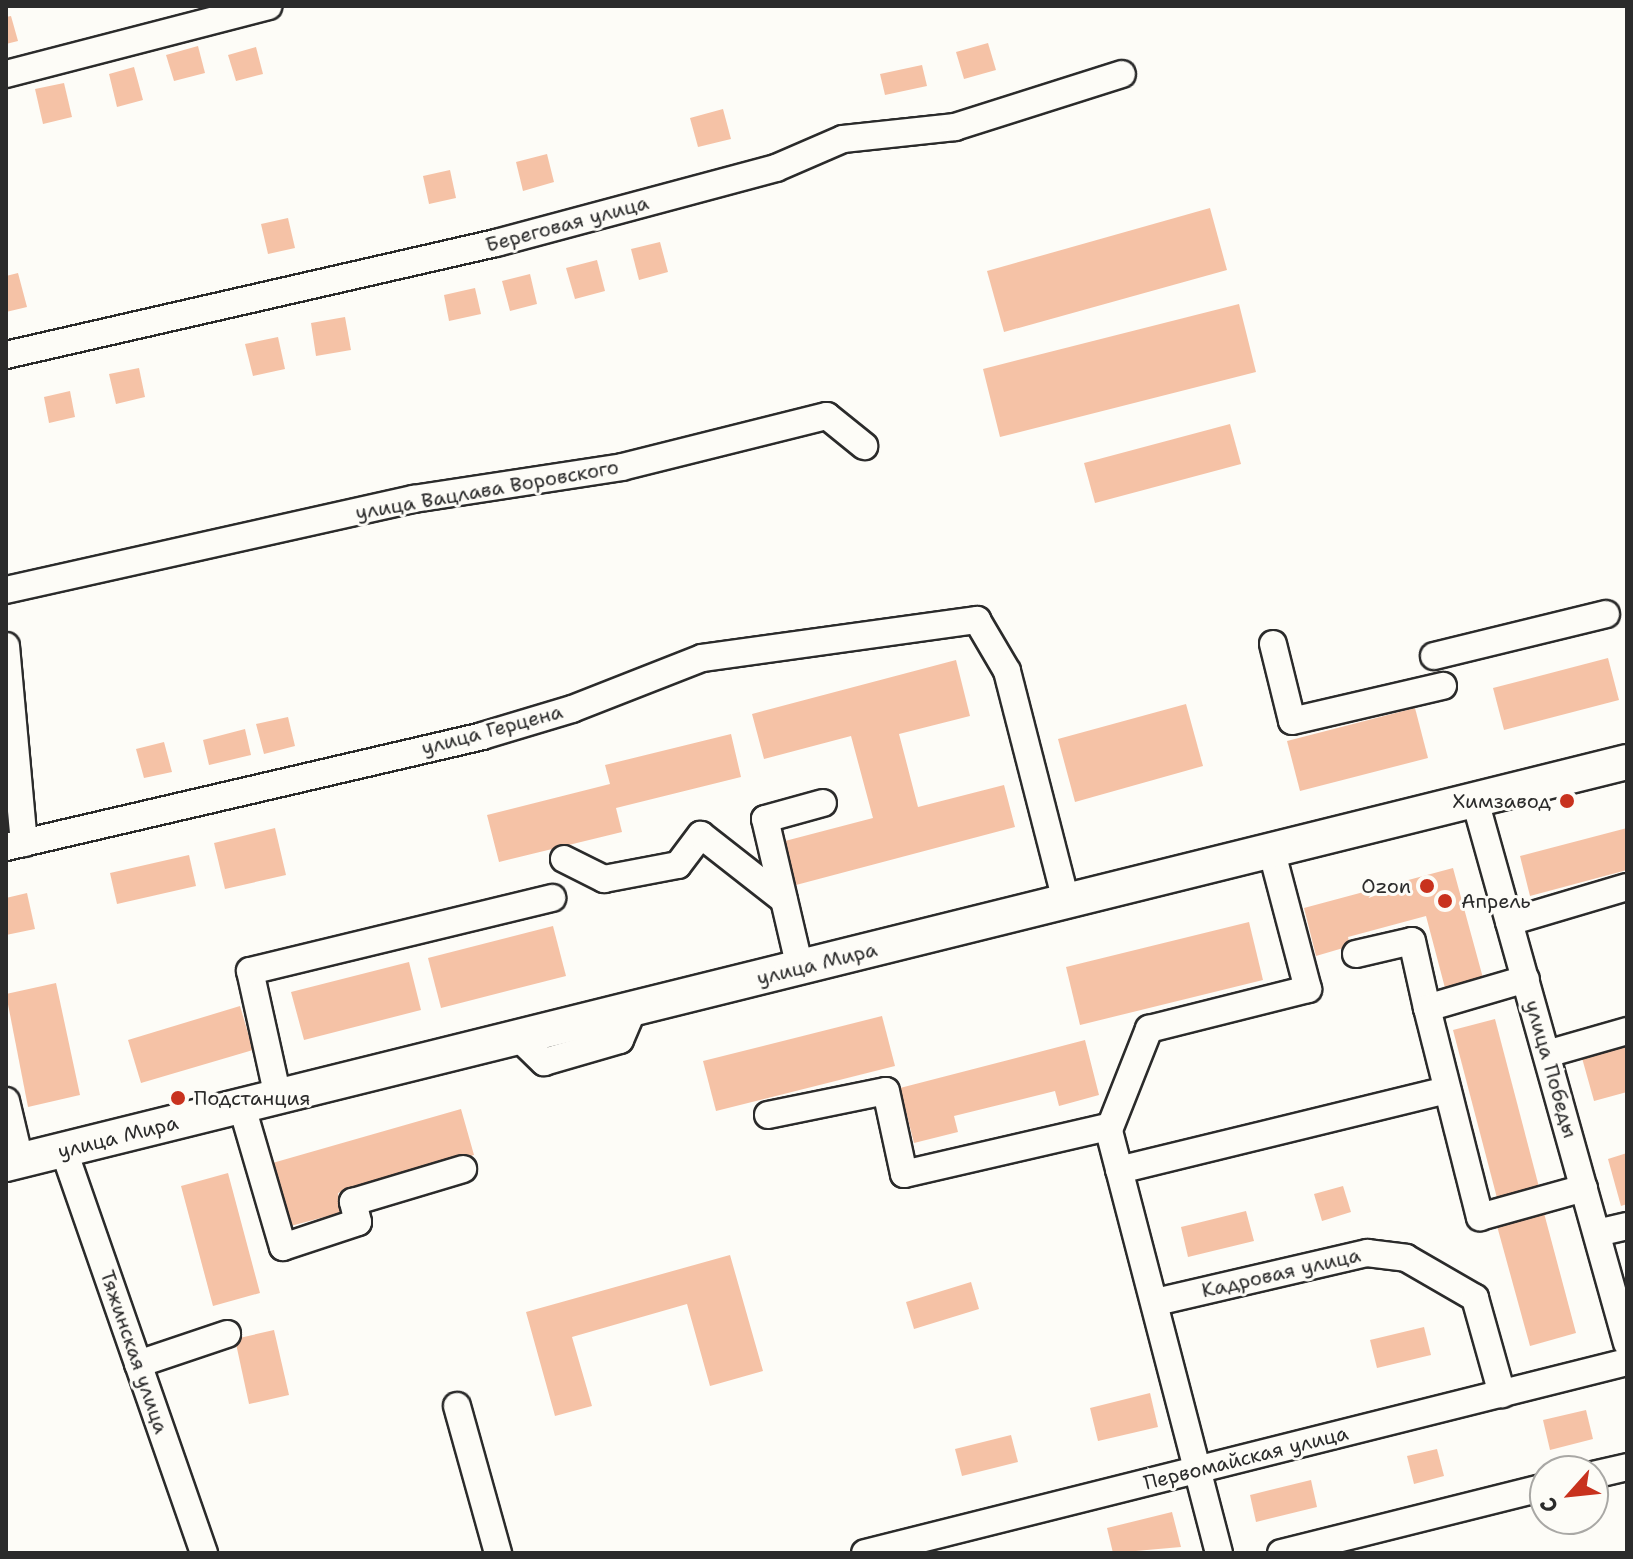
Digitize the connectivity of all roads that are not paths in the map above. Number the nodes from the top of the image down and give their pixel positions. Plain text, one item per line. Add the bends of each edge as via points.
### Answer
1 (268, 6) edge
2 (6, 74) edge
3 (1122, 74) dead end
4 (6, 355) edge
5 (864, 446) dead end
6 (6, 590) edge
7 (1606, 614) dead end
8 (1273, 644) dead end
9 (6, 646) edge
10 (1434, 656) dead end
11 (1443, 686) dead end
12 (1627, 762) edge
13 (1474, 797) junction
14 (823, 803) dead end
15 (15, 845) edge
16 (1271, 849) junction
17 (564, 859) dead end
18 (1627, 887) edge
19 (552, 898) dead end
20 (784, 900) junction
21 (1066, 901) junction
22 (1509, 922) junction
23 (1356, 954) dead end
24 (800, 968) junction
25 (1526, 979) junction
26 (1427, 1008) junction
27 (1627, 1031) edge
28 (1547, 1054) junction
29 (1447, 1090) junction
30 (278, 1097) junction
31 (6, 1101) edge
32 (242, 1107) junction
33 (768, 1115) dead end
34 (1109, 1128) junction
35 (64, 1151) junction
36 (13, 1162) edge
37 (463, 1169) dead end
38 (1119, 1170) junction
39 (1584, 1188) junction
40 (1627, 1226) edge
41 (1597, 1233) junction
42 (1156, 1302) junction
43 (227, 1334) dead end
44 (1627, 1343) edge
45 (1627, 1362) edge
46 (138, 1364) junction
47 (1502, 1394) junction
48 (457, 1406) dead end
49 (1199, 1471) junction
50 (1529, 1491) edge
51 (204, 1553) edge
52 (498, 1553) edge
53 (865, 1553) edge
54 (1219, 1553) edge
55 (1281, 1553) edge

1 - 2 street
3 - 4 street, Береговая улица via 955,127 843,139 776,168 496,243
5 - 6 street, улица Вацлава Воровского via 827,416 622,467 414,499
7 - 10 street
8 - 11 street via 1292,721
9 - 15 street
12 - 13 main road, улица Мира
13 - 16 main road, улица Мира
13 - 22 street, улица Победы
14 - 20 street via 765,819
15 - 21 street, улица Герцена via 482,736 572,709 702,658 977,620 1007,671
16 - 21 main road, улица Мира
16 - 34 street via 1308,989 1149,1029
17 - 20 street via 604,879 678,865 701,835
18 - 22 street
19 - 30 street via 250,971
20 - 24 street
21 - 24 main road, улица Мира
22 - 25 street, улица Победы
23 - 26 street via 1412,941
24 - 30 main road, улица Мира
25 - 26 street
25 - 28 street, улица Победы
26 - 29 street
27 - 28 street
28 - 39 street, улица Победы
29 - 38 street
29 - 39 street via 1480,1217
30 - 32 main road, улица Мира
31 - 36 street
32 - 35 main road, улица Мира
32 - 37 street via 283,1247 358,1222 353,1202
33 - 34 street via 886,1091 904,1174
34 - 38 street
35 - 36 main road, улица Мира
35 - 46 street, Тяжинская улица
38 - 42 street
39 - 41 street, улица Победы
40 - 41 street
41 - 44 street, улица Победы
42 - 47 street, Кадровая улица via 1367,1253 1406,1258 1475,1298
42 - 49 street
43 - 46 street
45 - 47 street, Первомайская улица
46 - 51 street, Тяжинская улица
47 - 49 street, Первомайская улица
48 - 52 street
49 - 53 street, Первомайская улица
49 - 54 street
50 - 55 street

